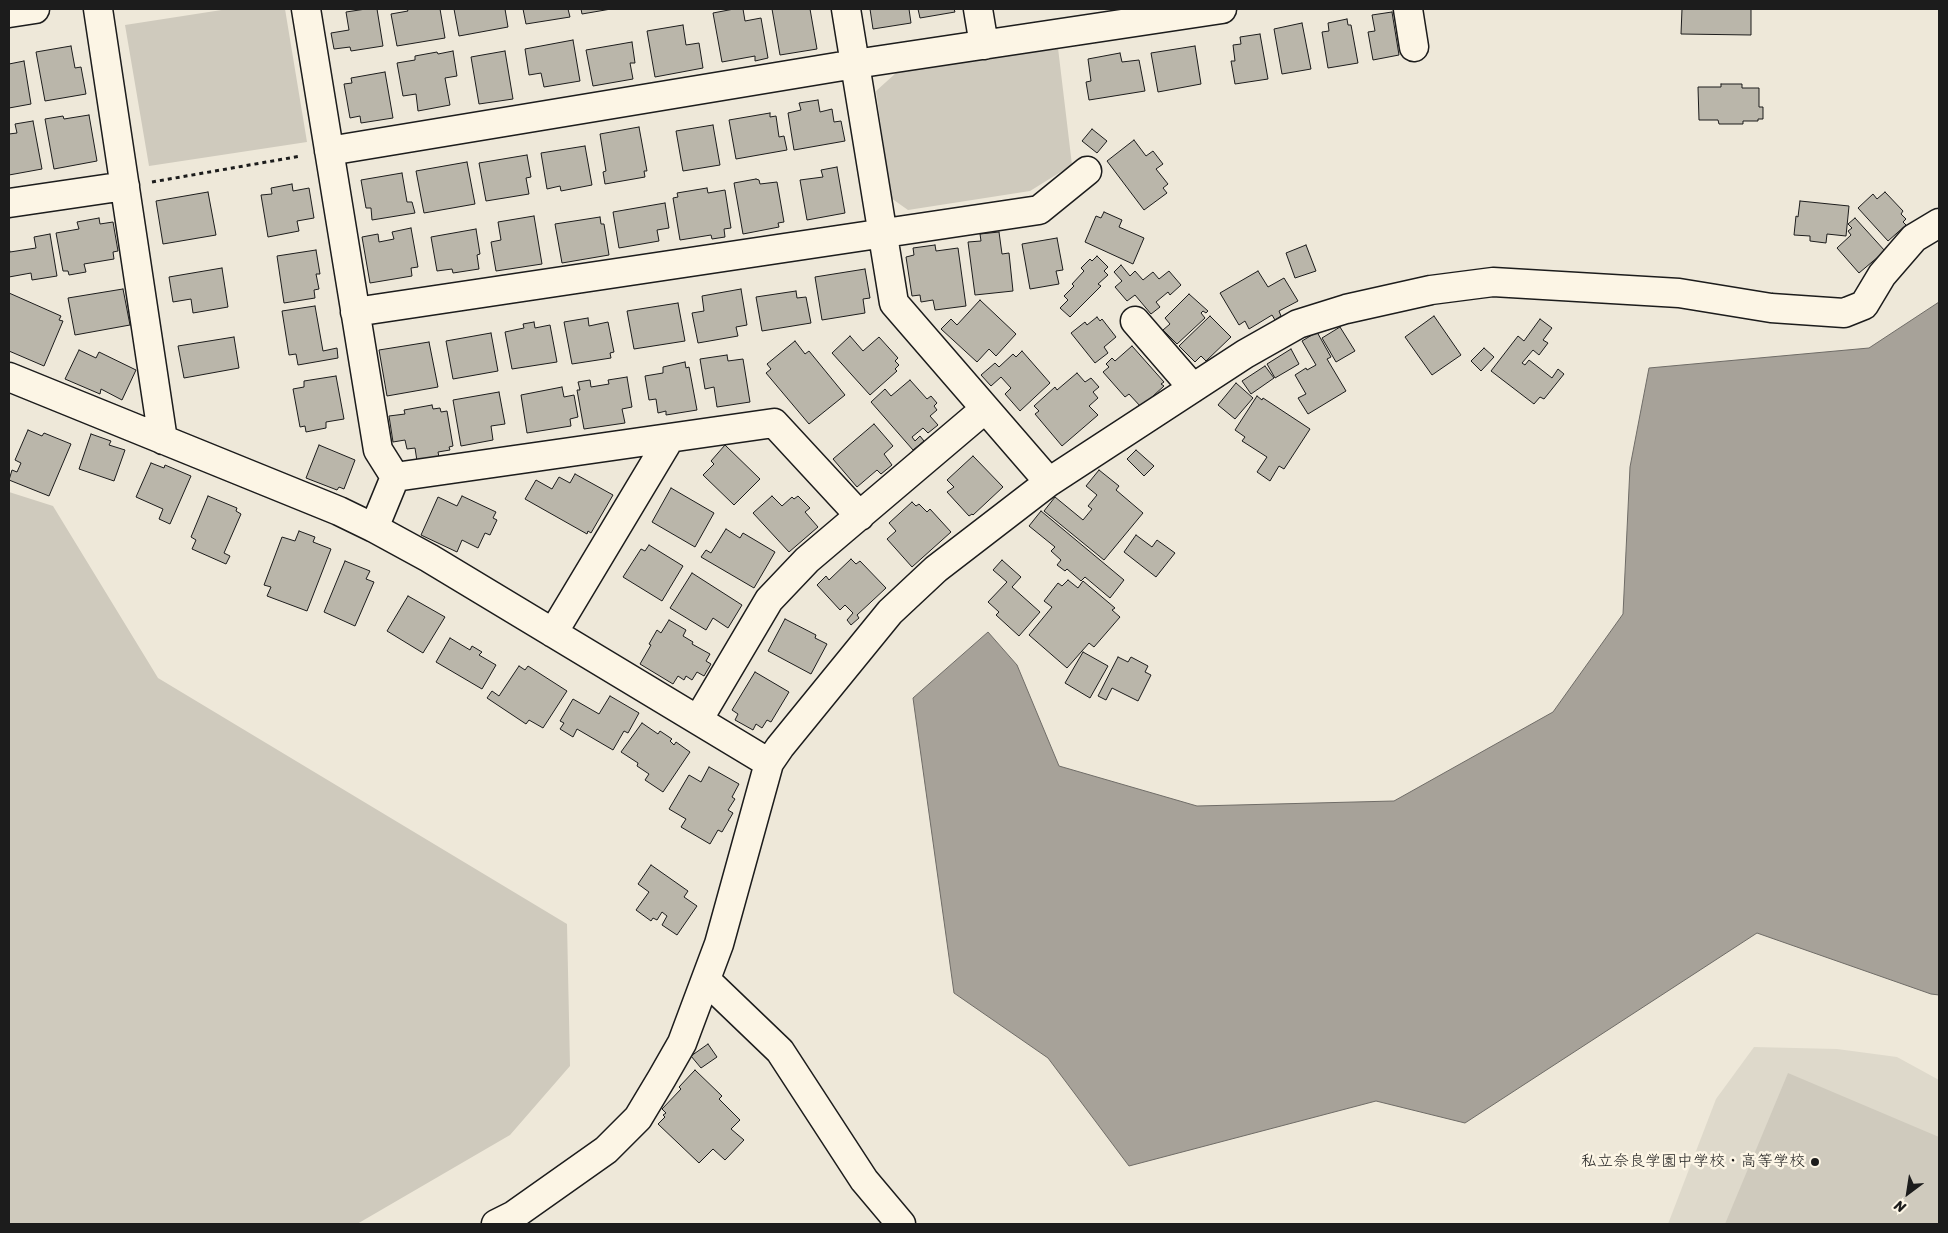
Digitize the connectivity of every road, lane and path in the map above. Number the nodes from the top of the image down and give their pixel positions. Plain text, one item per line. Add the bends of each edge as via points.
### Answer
1 (35, 9) edge
2 (98, 9) edge
3 (306, 9) edge
4 (846, 9) edge
5 (978, 9) edge
6 (1222, 9) edge
7 (1408, 9) edge
8 (9, 13) edge
9 (1114, 17) edge
10 (984, 45) junction
11 (1414, 46) dead end
12 (855, 64) junction
13 (329, 151) junction
14 (1087, 171) dead end
15 (124, 186) junction
16 (9, 203) edge
17 (1939, 223) edge
18 (882, 234) junction
19 (355, 312) junction
20 (1136, 321) dead end
21 (9, 376) edge
22 (1193, 388) junction
23 (985, 409) junction
24 (670, 438) junction
25 (163, 440) junction
26 (395, 477) junction
27 (1049, 482) junction
28 (860, 516) junction
29 (374, 528) junction
30 (553, 633) junction
31 (698, 720) junction
32 (769, 763) junction
33 (706, 980) junction
34 (496, 1224) edge
35 (901, 1224) edge

1 - 8 street
2 - 15 street
3 - 13 street
4 - 12 street
5 - 10 street
6 - 9 street
7 - 11 street
9 - 10 street
10 - 12 street
12 - 13 street
12 - 18 street
13 - 15 path
13 - 19 street
14 - 18 street via 1039,210
15 - 16 street
15 - 25 street
17 - 22 street via 1914,238 1882,275 1864,305 1844,313 1771,308 1679,293 1493,282 1431,290 1346,309 1298,324
18 - 19 street
18 - 23 street via 894,303
19 - 26 street via 378,450
20 - 22 street
21 - 25 street
22 - 27 street
23 - 27 street
23 - 28 street
24 - 26 street
24 - 28 street via 774,423
24 - 30 street
25 - 29 street
26 - 29 street
27 - 32 street via 936,569 890,612
28 - 31 street via 807,560 769,600
29 - 30 street
30 - 31 street
31 - 32 street
32 - 33 street
33 - 34 street via 682,1043 638,1118 606,1150 529,1206
33 - 35 street via 780,1051 864,1180

